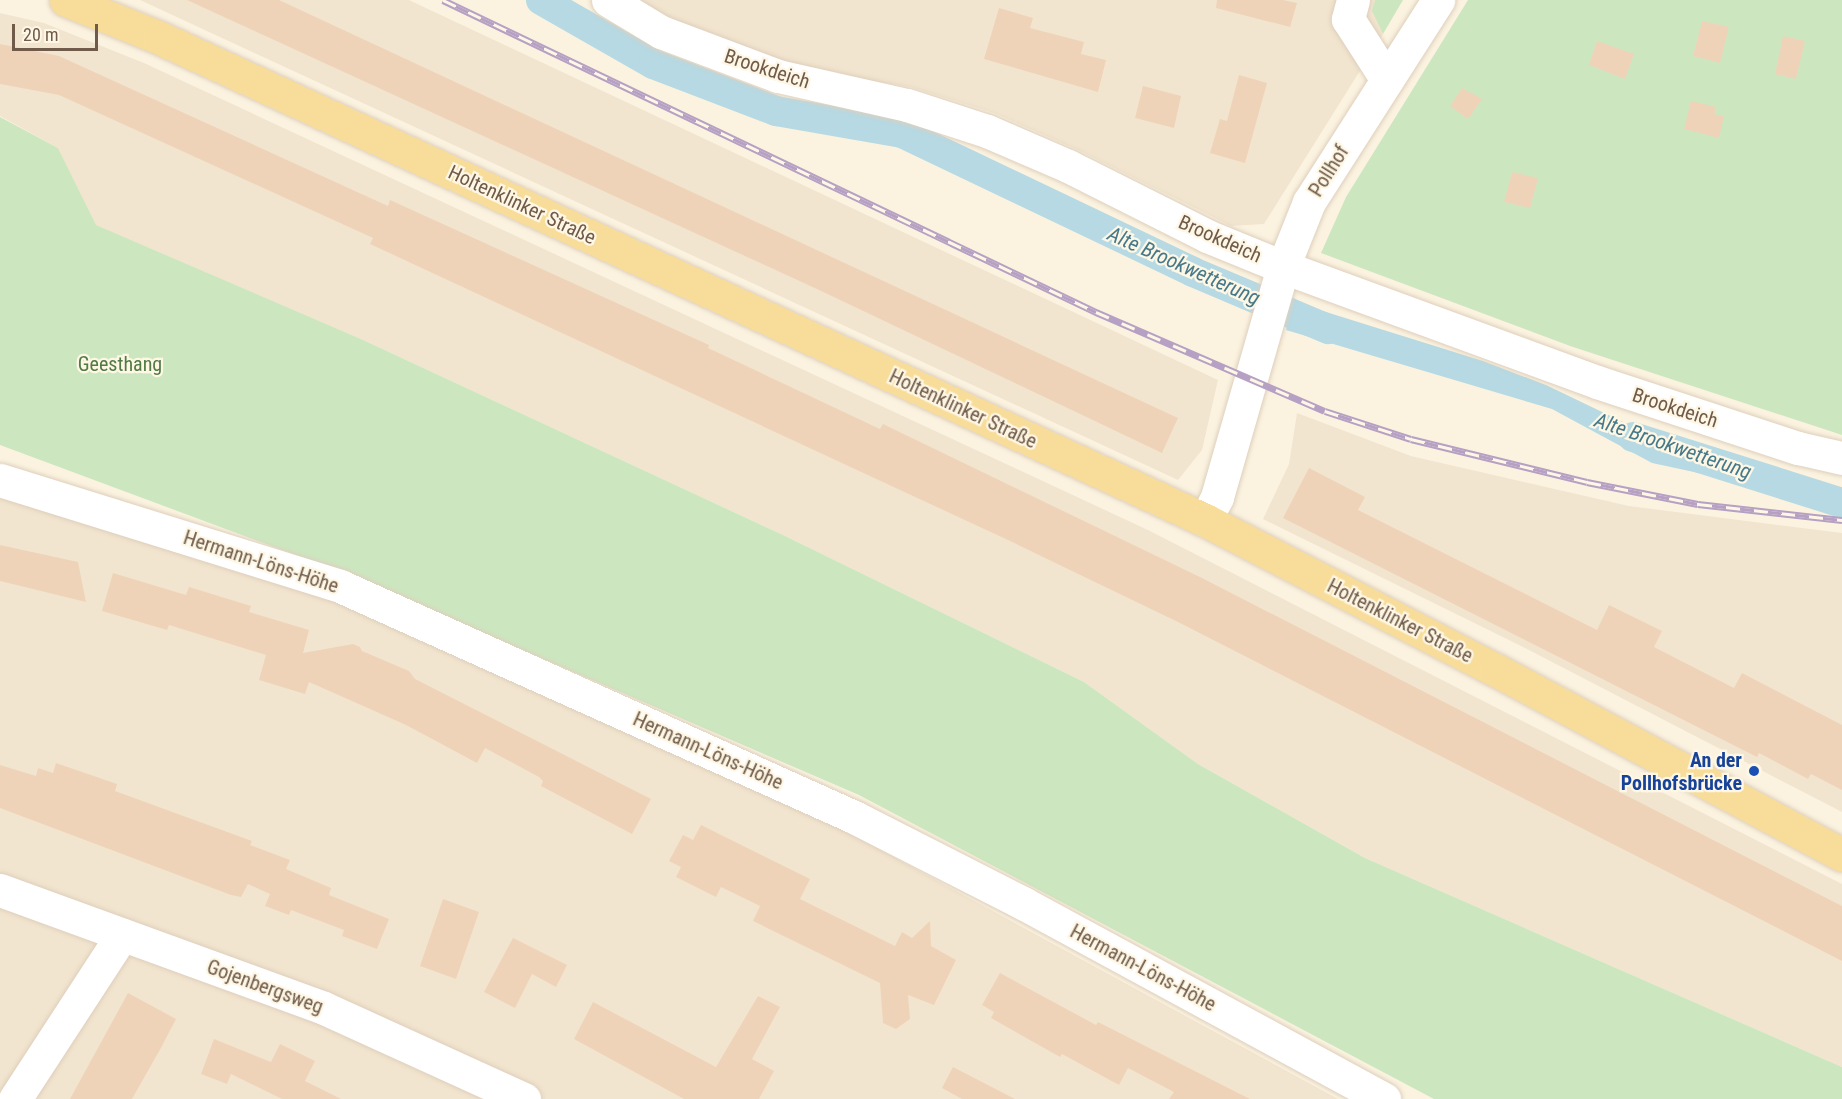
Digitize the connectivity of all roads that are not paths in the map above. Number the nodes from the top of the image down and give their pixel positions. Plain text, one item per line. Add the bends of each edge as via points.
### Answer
1 (66, 0) edge
2 (608, 0) edge
3 (1353, 0) edge
4 (1438, 0) edge
5 (1386, 80) junction
6 (1283, 267) junction
7 (1842, 458) edge
8 (0, 480) edge
9 (1205, 520) junction
10 (1842, 855) edge
11 (0, 890) edge
12 (122, 934) junction
13 (479, 1089) edge
14 (15, 1099) edge
15 (524, 1099) edge
16 (1384, 1099) edge

1 - 9 main road, Holtenklinker Straße via 171,43
2 - 6 street, Brookdeich via 661,32 778,76 907,105 987,131 1068,166 1207,236
3 - 5 street via 1348,19
4 - 5 street, Pollhof
5 - 6 street, Pollhof via 1309,202
6 - 7 street, Brookdeich via 1597,382 1798,448
6 - 9 street, Pollhof via 1217,497
8 - 16 street, Hermann-Löns-Höhe via 340,586 854,817 1023,903
9 - 10 main road, Holtenklinker Straße
11 - 12 street, Gojenbergsweg
12 - 13 street, Gojenbergsweg via 324,1008
12 - 14 street
13 - 15 street, Gojenbergsweg

